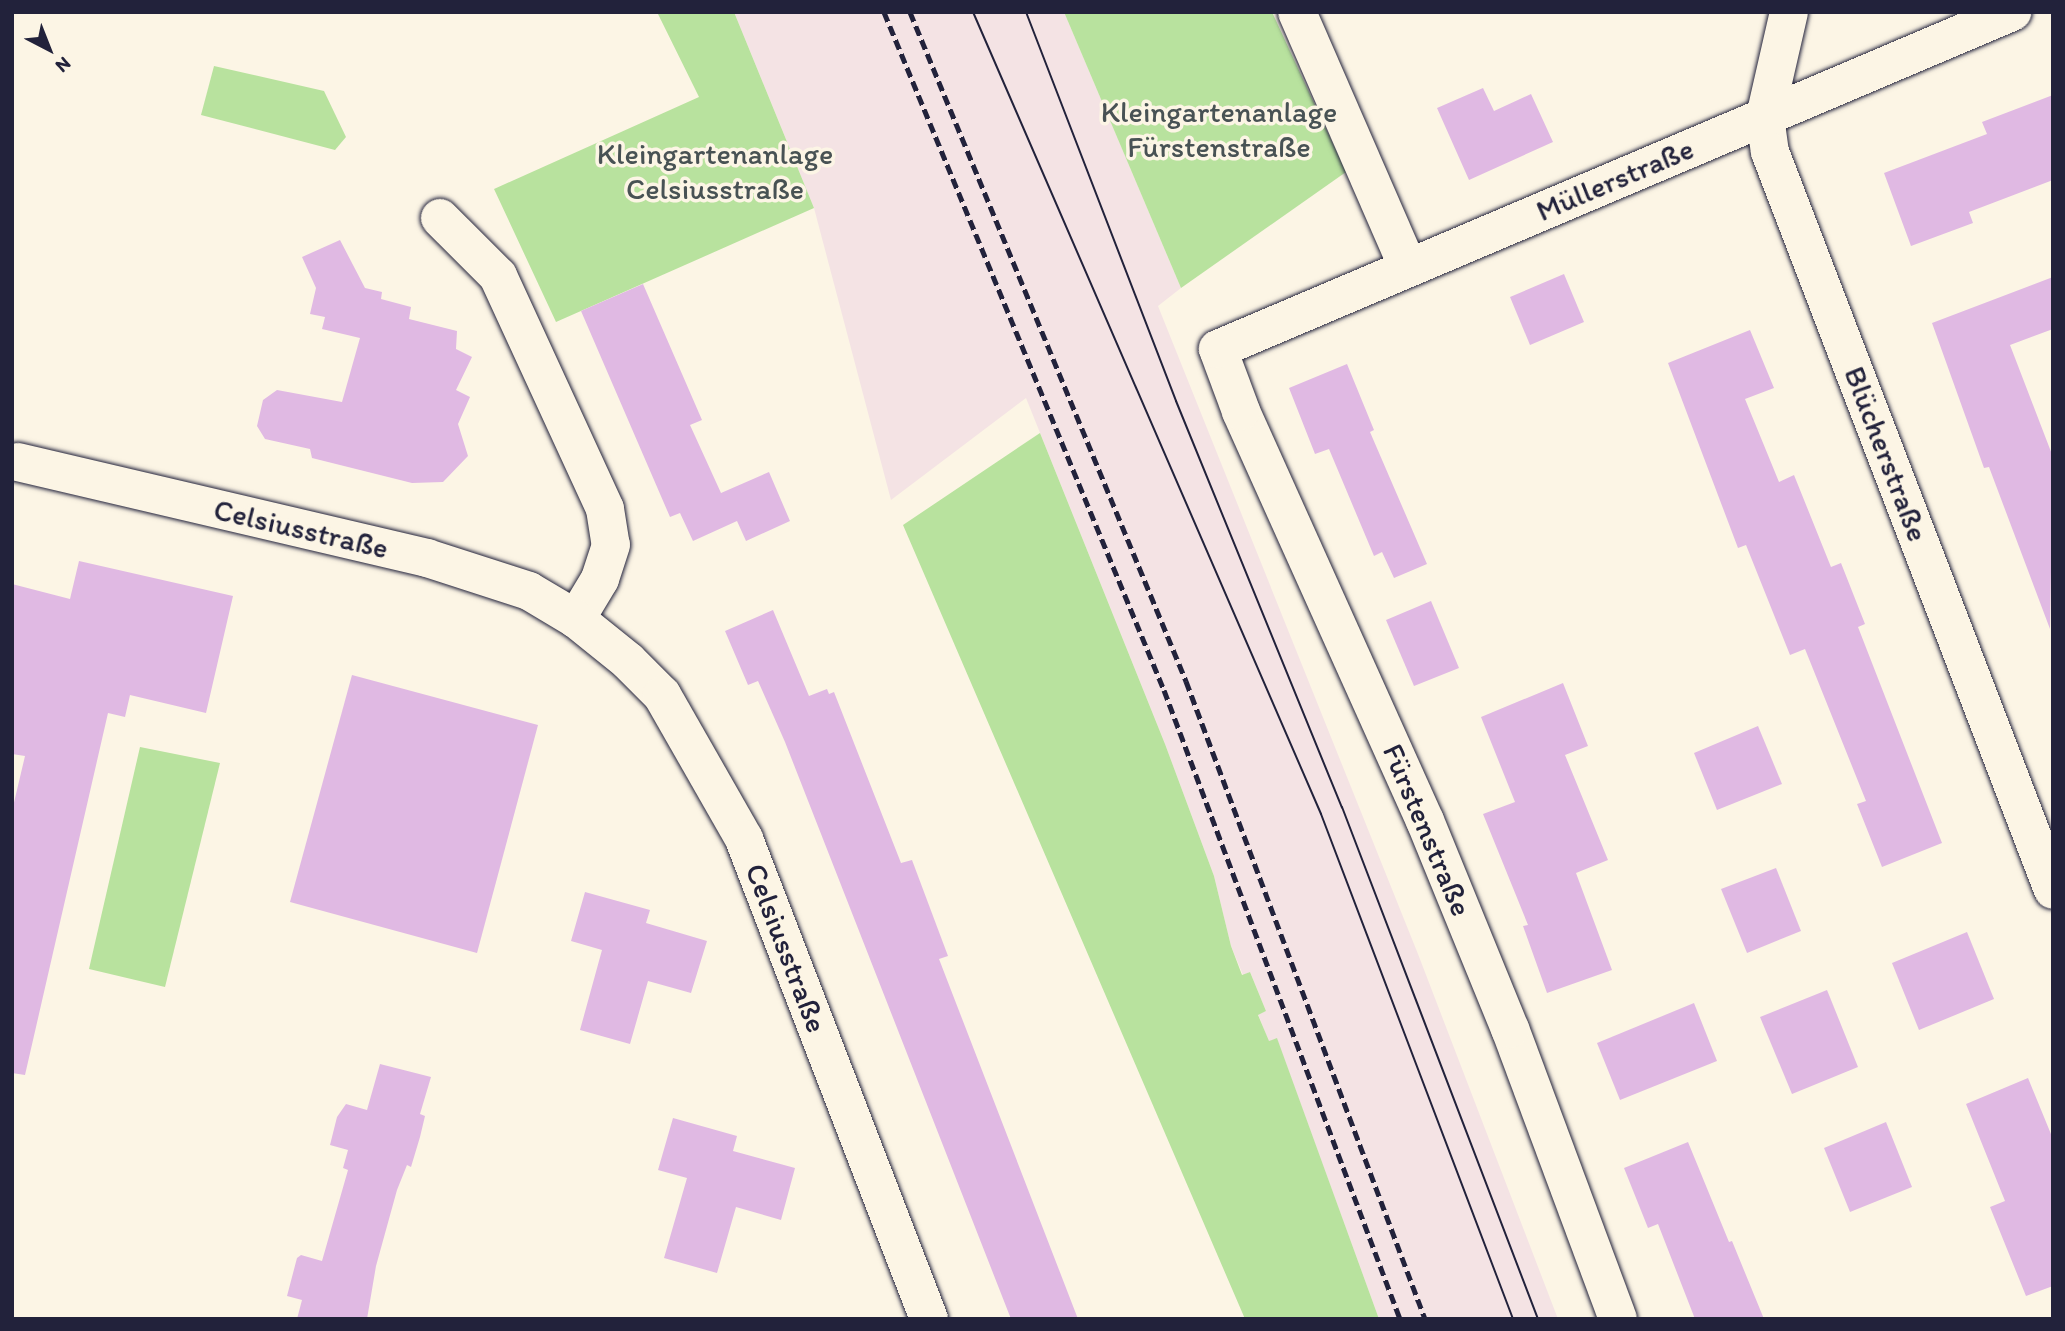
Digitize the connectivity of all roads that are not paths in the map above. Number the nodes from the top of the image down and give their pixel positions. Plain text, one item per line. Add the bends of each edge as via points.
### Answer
1 (1297, 12) edge
2 (1789, 12) edge
3 (2012, 12) edge
4 (1765, 117) junction
5 (440, 218) dead end
6 (1408, 267) junction
7 (1218, 349) joint
8 (18, 462) dead end
9 (576, 619) junction
10 (2053, 890) edge
11 (929, 1319) edge
12 (1618, 1319) edge

1 - 6 street
2 - 4 street, Blücherstraße
3 - 4 street, Müllerstraße
4 - 6 street, Müllerstraße
4 - 10 street, Blücherstraße via 1770,152
5 - 9 street via 498,276 604,509 611,545 600,579
6 - 7 street, Müllerstraße
7 - 12 street, Fürstenstraße via 1241,411 1425,821 1510,1029
8 - 9 street, Celsiusstraße via 427,558 529,591
9 - 11 street, Celsiusstraße via 662,695 744,839

